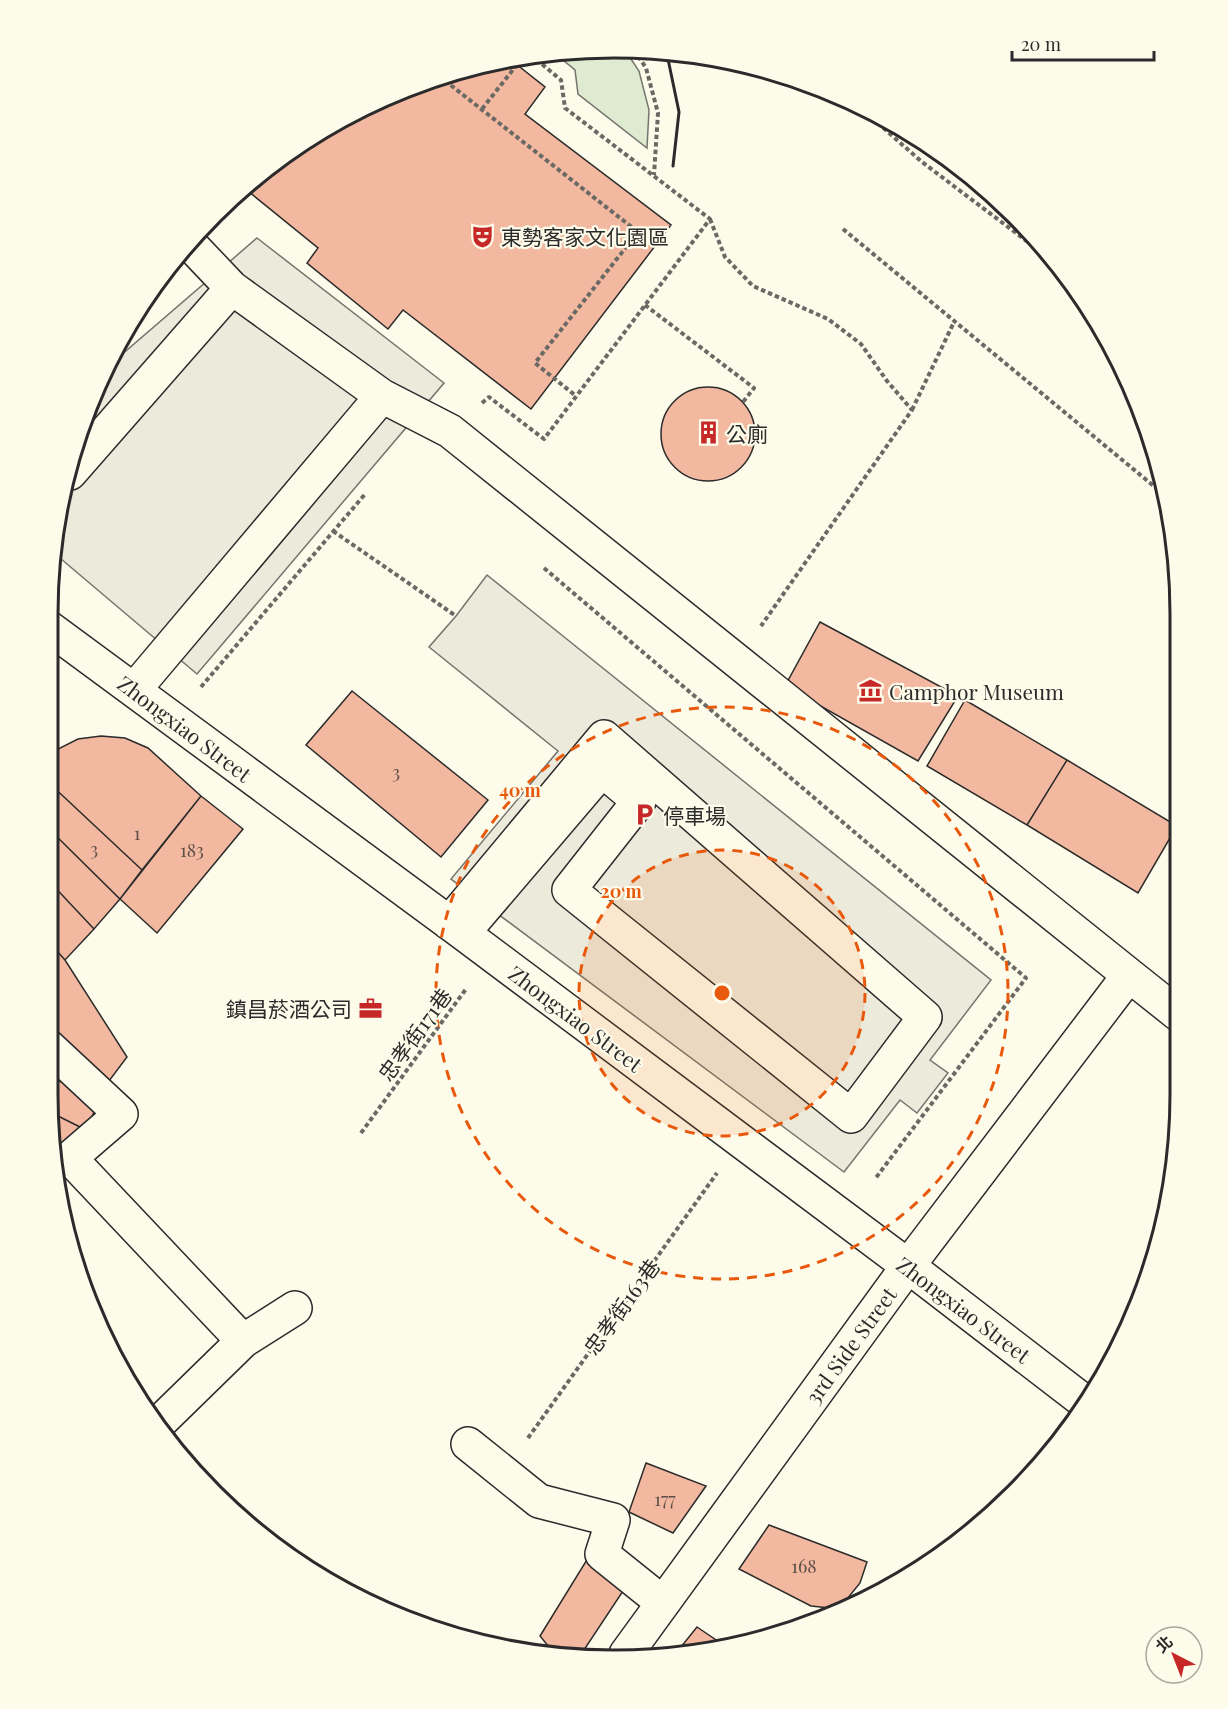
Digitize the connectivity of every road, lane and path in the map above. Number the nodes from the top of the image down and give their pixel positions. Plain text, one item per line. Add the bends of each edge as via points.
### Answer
1 (640, 59) edge
2 (541, 63) edge
3 (515, 68) edge
4 (449, 84) edge
5 (482, 109) junction
6 (885, 129) edge
7 (654, 176) junction
8 (710, 219) junction
9 (843, 229) dead end
10 (1023, 238) edge
11 (195, 249) edge
12 (232, 288) junction
13 (645, 305) junction
14 (954, 322) junction
15 (382, 396) junction
16 (576, 396) junction
17 (743, 402) dead end
18 (912, 410) junction
19 (450, 431) junction
20 (79, 462) edge
21 (1155, 487) edge
22 (366, 493) dead end
23 (333, 531) junction
24 (544, 568) dead end
25 (456, 616) dead end
26 (58, 642) edge
27 (736, 660) junction
28 (134, 690) junction
29 (174, 720) junction
30 (456, 928) junction
31 (491, 954) junction
32 (1129, 975) junction
33 (1170, 1008) edge
34 (58, 1055) edge
35 (361, 1133) dead end
36 (741, 1141) junction
37 (875, 1179) dead end
38 (908, 1266) junction
39 (295, 1308) dead end
40 (243, 1341) junction
41 (1080, 1398) edge
42 (163, 1419) edge
43 (468, 1444) dead end
44 (503, 1473) junction
45 (663, 1603) junction
46 (629, 1650) edge

1 - 7 path via 658,112
2 - 7 path via 561,80 565,108
3 - 5 path
4 - 5 path
5 - 16 path via 638,232 535,363
6 - 10 path
7 - 8 path
8 - 13 path
8 - 18 path via 725,257 753,286 828,319 861,344
9 - 14 path
11 - 12 street
12 - 15 street
12 - 20 street
13 - 16 path
13 - 17 path via 754,388
14 - 18 path
14 - 21 path
15 - 19 street
15 - 28 street
16 - 19 path via 544,439 489,397
18 - 27 path
19 - 27 street
22 - 23 path
23 - 25 path
23 - 29 path
24 - 37 path via 1026,978
26 - 28 street, Zhongxiao Street
27 - 32 street
28 - 29 street, Zhongxiao Street
29 - 30 street, Zhongxiao Street
30 - 30 street via 604,737 925,1017 851,1116 569,890 639,801 602,770
30 - 31 street, Zhongxiao Street
31 - 35 path, 忠孝街171巷
31 - 36 street, Zhongxiao Street
32 - 33 street
32 - 38 street, 3rd Side Street
34 - 40 street via 121,1114 70,1158
36 - 38 street, Zhongxiao Street
36 - 44 path, 忠孝街163巷
38 - 41 street, Zhongxiao Street
38 - 45 street, 3rd Side Street
39 - 40 street
40 - 42 street
43 - 44 street
44 - 45 street via 538,1501 613,1520 602,1554
45 - 46 street, 3rd Side Street

